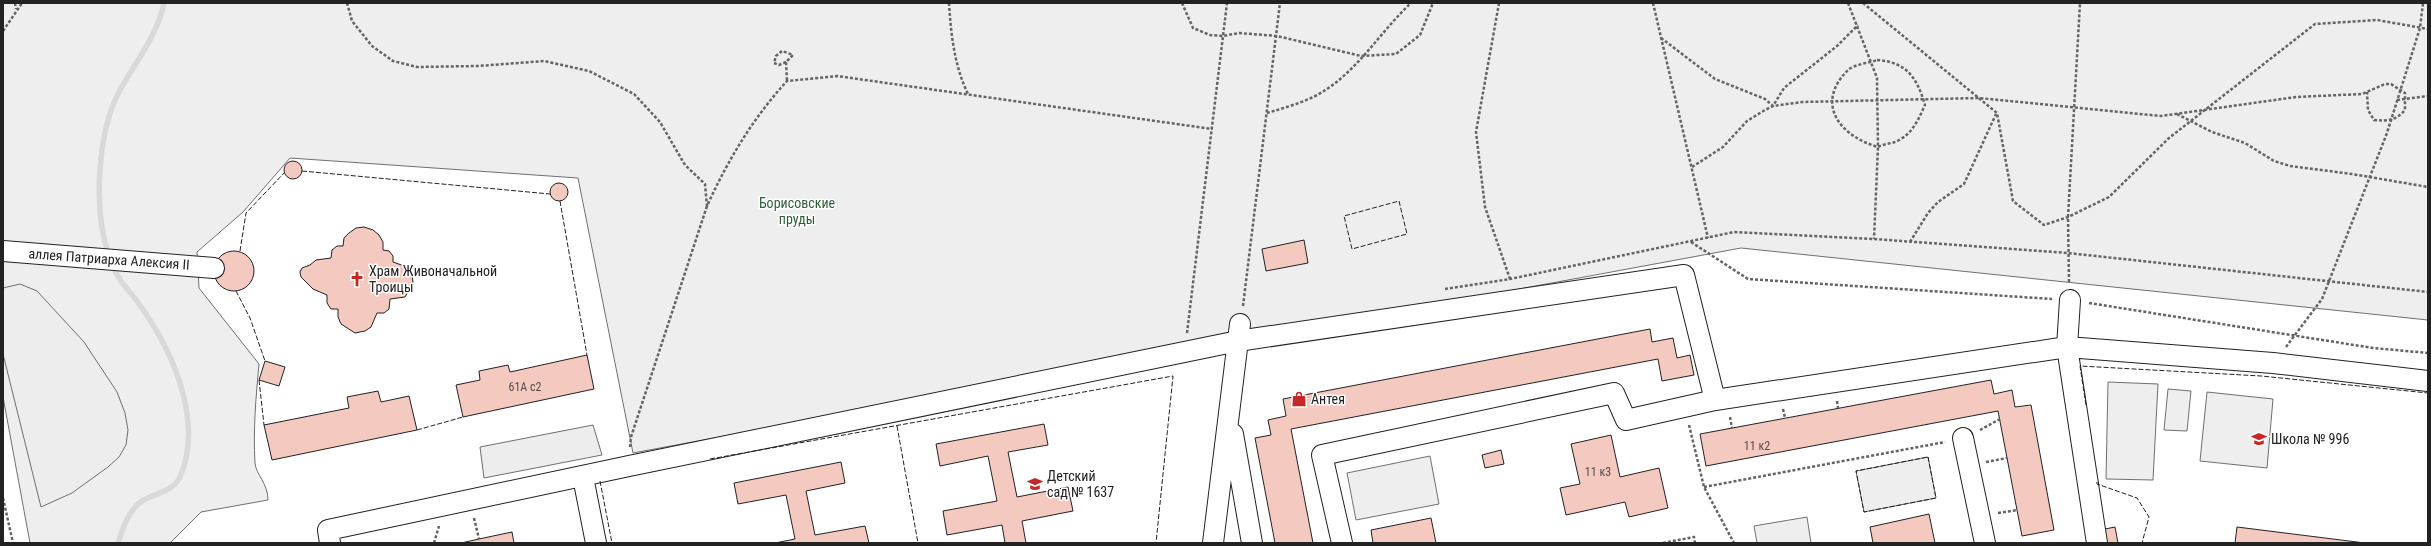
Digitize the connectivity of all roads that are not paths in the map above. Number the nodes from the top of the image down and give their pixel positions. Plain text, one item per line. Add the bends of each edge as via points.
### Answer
1 (3, 251) edge
2 (208, 267) dead end
3 (2070, 300) road end
4 (1239, 333) junction
5 (2066, 347) junction
6 (2428, 381) edge
7 (1715, 400) junction
8 (1229, 414) junction
9 (1963, 438) road end
10 (583, 477) junction
11 (330, 543) edge
12 (596, 543) edge
13 (1213, 543) edge
14 (1252, 543) edge
15 (1342, 543) edge
16 (1985, 543) edge
17 (2097, 543) edge

1 - 2 lane, аллея Патриарха Алексия II
3 - 5 lane
4 - 7 lane via 1684,275
4 - 8 lane
4 - 10 lane
5 - 6 lane via 2273,363
5 - 7 lane
5 - 17 lane
7 - 15 lane via 1626,420 1614,393 1322,455
8 - 13 lane
8 - 14 lane
9 - 16 lane
10 - 11 lane via 328,530
10 - 12 lane

